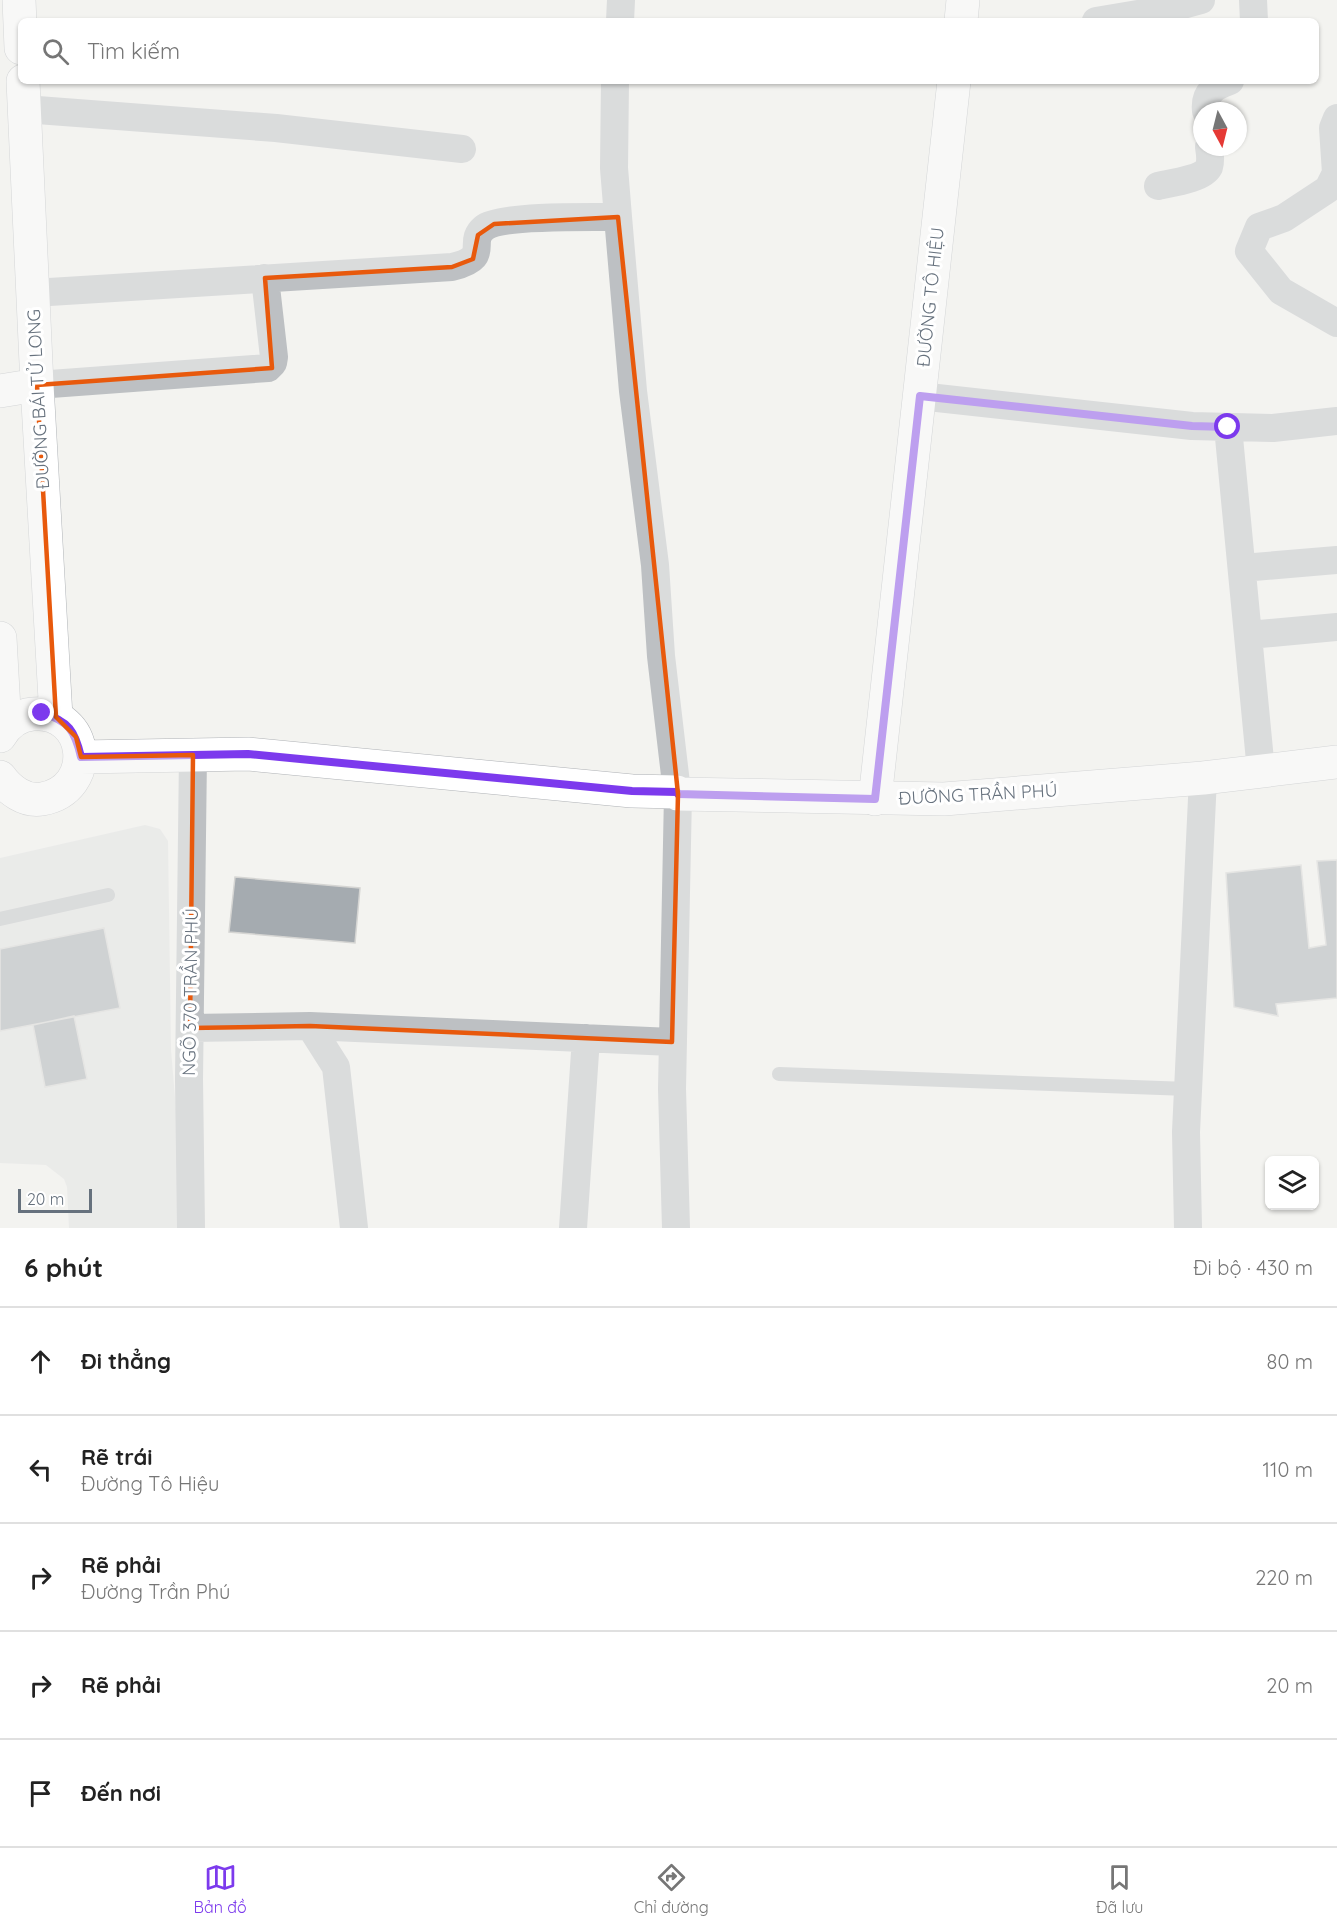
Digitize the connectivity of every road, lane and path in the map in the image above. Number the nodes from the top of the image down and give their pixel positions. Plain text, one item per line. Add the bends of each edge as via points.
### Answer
1 (19, 0) edge
2 (621, 0) edge
3 (963, 0) edge
4 (1201, 0) edge
5 (1252, 0) edge
6 (20, 18) edge
7 (620, 18) edge
8 (962, 18) edge
9 (1114, 18) edge
10 (1254, 18) edge
11 (615, 84) edge
12 (954, 84) edge
13 (1221, 84) edge
14 (23, 95) edge
15 (1207, 102) edge
16 (1337, 118) edge
17 (462, 148) dead end
18 (1210, 156) edge
19 (1158, 186) dead end
20 (618, 217) junction
21 (265, 278) junction
22 (33, 293) junction
23 (1337, 323) edge
24 (37, 386) junction
25 (0, 391) edge
26 (920, 396) junction
27 (1337, 421) edge
28 (1228, 427) junction
29 (1337, 560) edge
30 (1242, 568) junction
31 (1337, 627) edge
32 (1249, 635) junction
33 (0, 638) edge
34 (56, 717) junction
35 (2, 732) edge
36 (193, 755) junction
37 (81, 757) junction
38 (1337, 762) edge
39 (1261, 771) junction
40 (0, 777) edge
41 (1203, 778) junction
42 (677, 793) junction
43 (875, 799) junction
44 (108, 895) dead end
45 (0, 919) edge
46 (310, 1026) junction
47 (190, 1028) junction
48 (586, 1038) junction
49 (672, 1042) junction
50 (779, 1074) dead end
51 (1188, 1089) junction
52 (191, 1228) edge
53 (354, 1228) edge
54 (573, 1228) edge
55 (676, 1228) edge
56 (1188, 1228) edge

1 - 6 street
2 - 7 street
3 - 8 street
4 - 9 street
5 - 10 street
11 - 20 street
12 - 26 street, ĐƯỜNG TÔ HIỆU
13 - 15 street via 1209,92
14 - 17 street
14 - 22 street, ĐƯỜNG BÁI TỬ LONG
16 - 23 street via 1333,128 1336,173 1328,189 1284,218 1259,227 1249,251 1281,291
18 - 19 street via 1206,172
20 - 21 street via 542,218 484,227 478,235 473,259 452,267
20 - 42 street
21 - 22 street
21 - 24 street via 274,357 268,368
22 - 24 street, ĐƯỜNG BÁI TỬ LONG
24 - 25 street
24 - 34 street, ĐƯỜNG BÁI TỬ LONG
26 - 28 street
26 - 43 street, ĐƯỜNG TÔ HIỆU
27 - 28 street via 1273,428
28 - 30 street
29 - 30 street
30 - 32 street
31 - 32 street
32 - 39 street
33 - 35 street
34 - 35 street via 27,714
34 - 37 street via 76,737
36 - 37 street, ĐƯỜNG TRẦN PHÚ
36 - 42 street, ĐƯỜNG TRẦN PHÚ via 248,754
36 - 47 street, NGÕ 370 TRẦN PHÚ
37 - 40 street via 76,777 54,796 24,797 6,786
38 - 39 street, ĐƯỜNG TRẦN PHÚ
39 - 41 street, ĐƯỜNG TRẦN PHÚ
41 - 43 street, ĐƯỜNG TRẦN PHÚ via 944,799
41 - 51 street
42 - 43 street, ĐƯỜNG TRẦN PHÚ
42 - 49 street
44 - 45 lane
46 - 47 street
46 - 48 street
46 - 53 street via 336,1068
47 - 52 street, NGÕ 370 TRẦN PHÚ
48 - 49 street
48 - 54 street
49 - 55 street
50 - 51 lane
51 - 56 street

